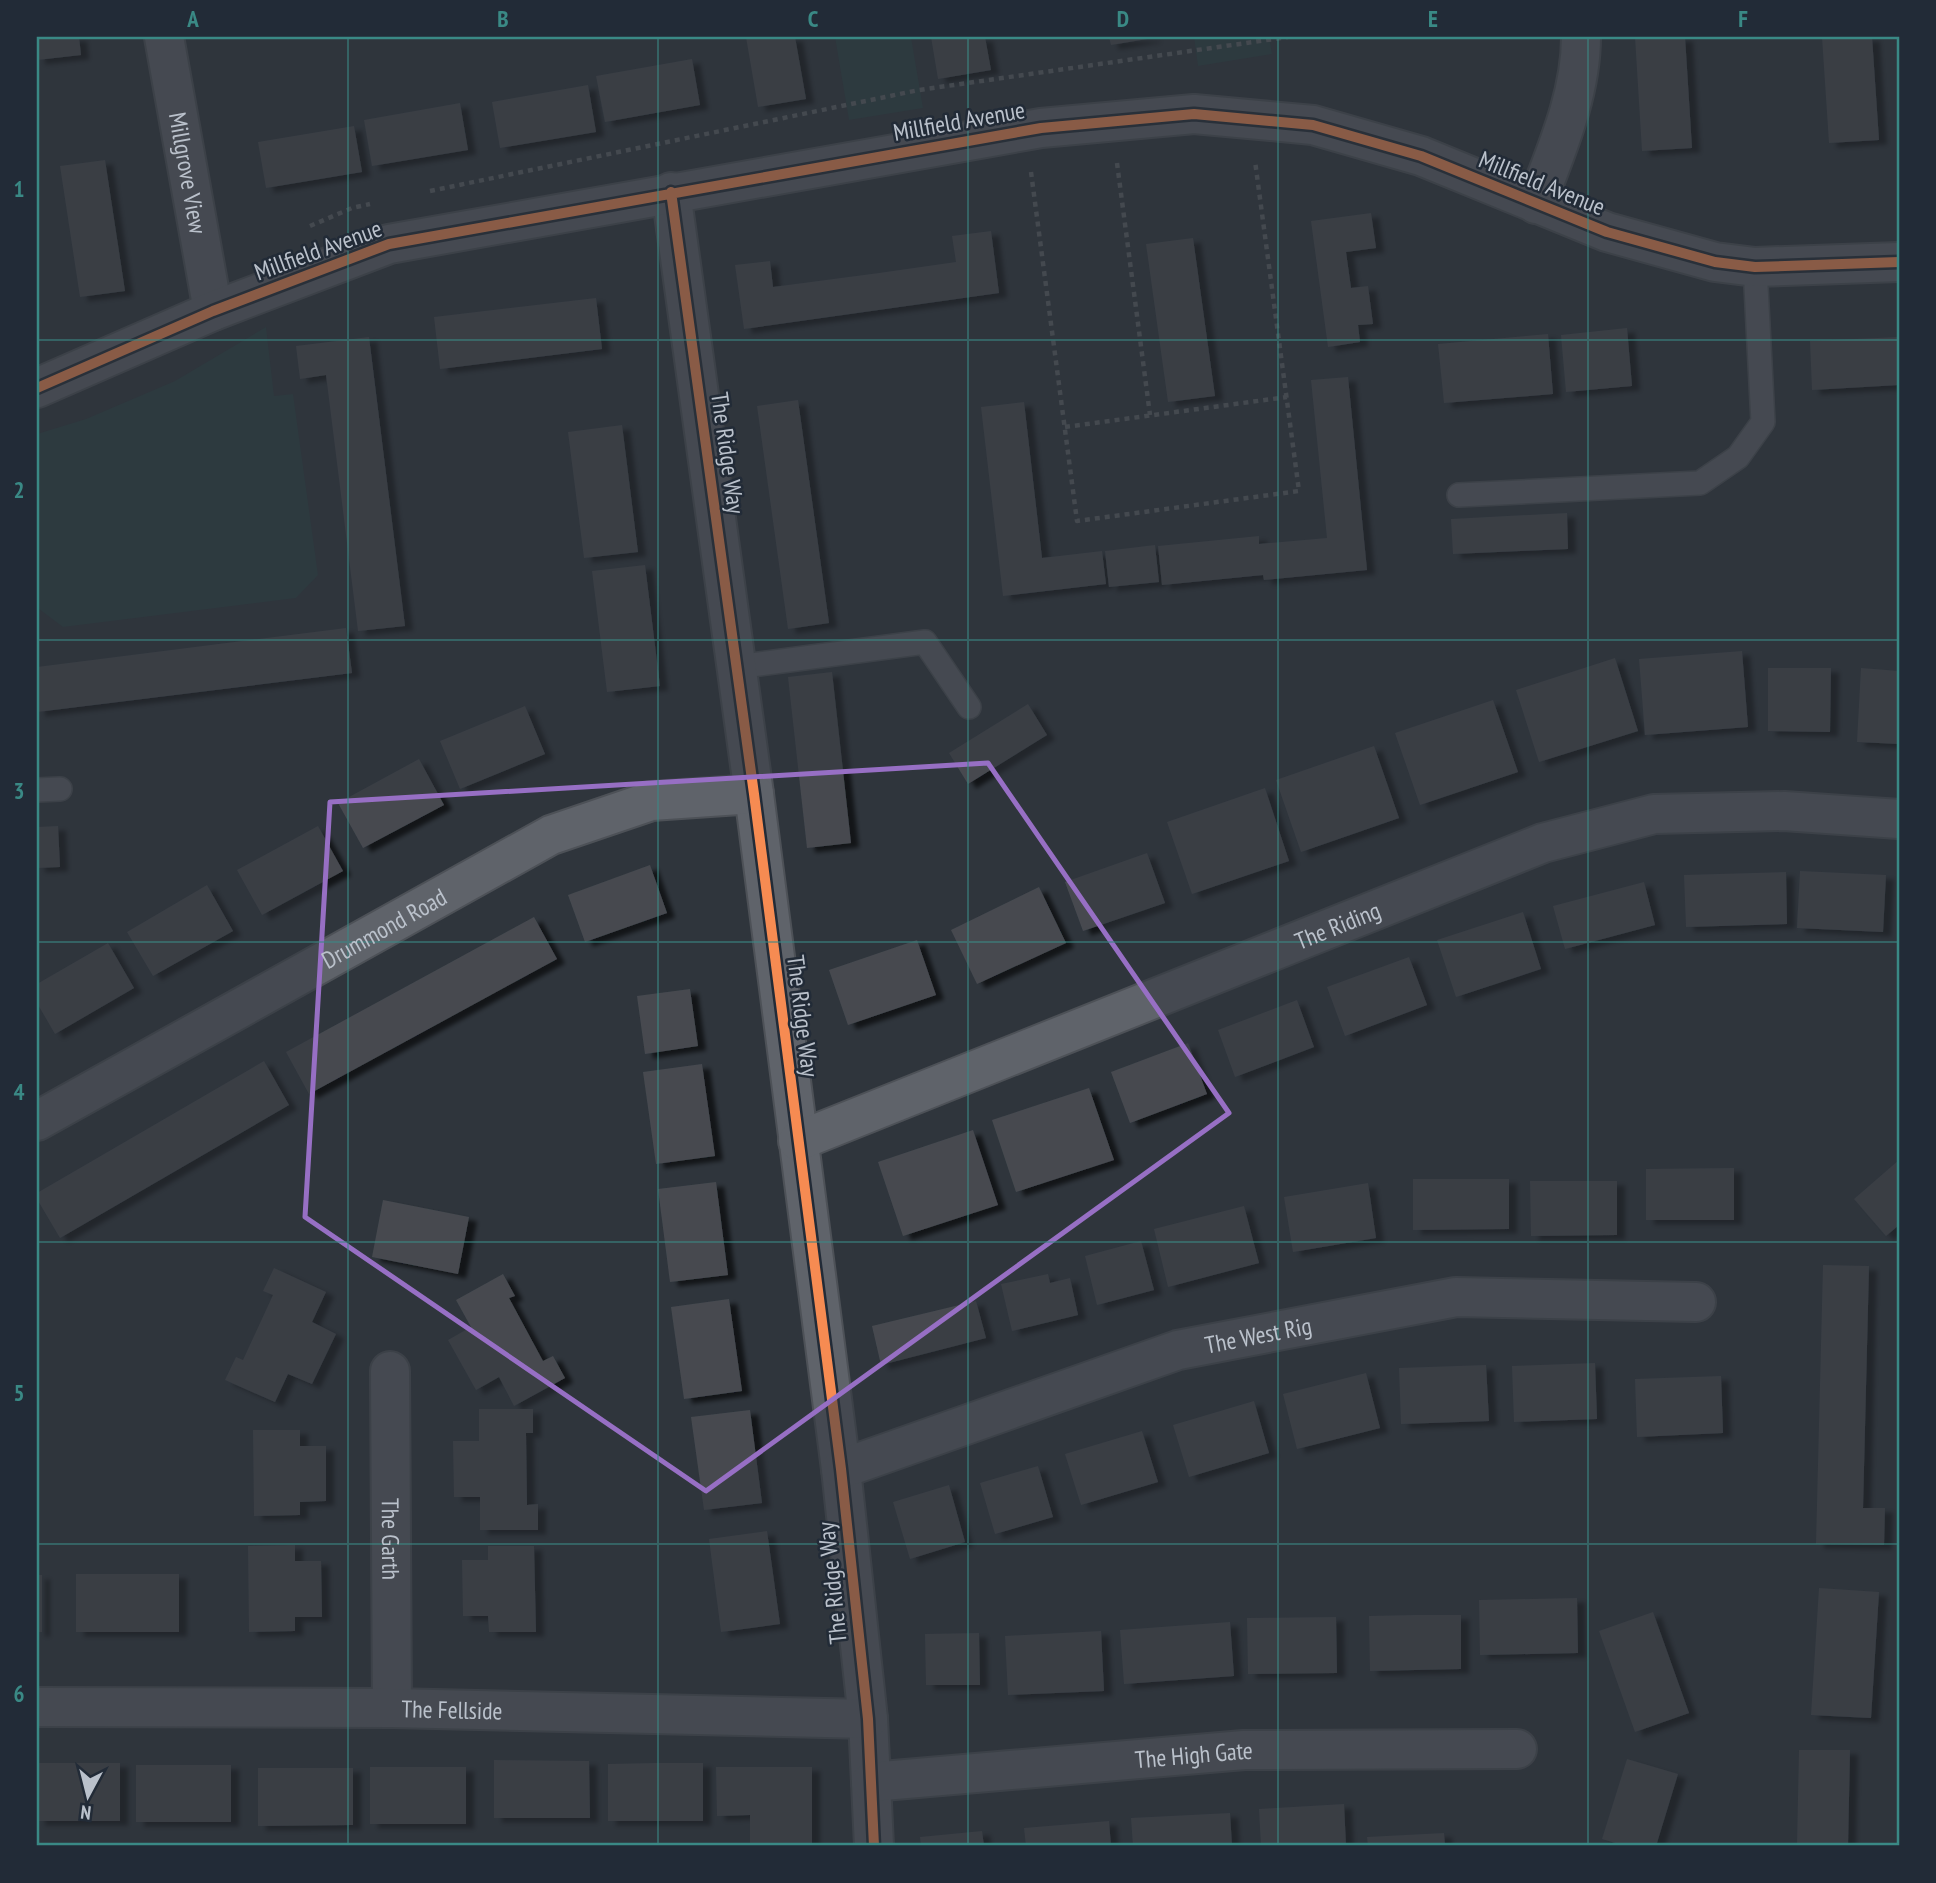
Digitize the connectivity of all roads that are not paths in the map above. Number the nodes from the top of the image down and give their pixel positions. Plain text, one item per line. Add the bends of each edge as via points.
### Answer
1 (164, 37) edge
2 (1581, 37) edge
3 (671, 192) junction
4 (1536, 204) junction
5 (1899, 262) edge
6 (1755, 267) junction
7 (214, 311) junction
8 (37, 388) edge
9 (1459, 495) dead end
10 (736, 667) junction
11 (969, 707) dead end
12 (754, 794) junction
13 (1899, 819) edge
14 (37, 1121) edge
15 (798, 1141) junction
16 (1696, 1302) dead end
17 (390, 1371) dead end
18 (841, 1469) junction
19 (37, 1707) edge
20 (393, 1708) junction
21 (868, 1719) junction
22 (1517, 1749) dead end
23 (871, 1782) junction
24 (874, 1846) edge

1 - 7 street, Millgrove View
2 - 4 street via 1567,123
3 - 4 street, Millfield Avenue via 1026,131 1194,114 1313,125 1421,156
3 - 7 street, Millfield Avenue via 390,244
3 - 10 street, The Ridge Way
4 - 6 street, Millfield Avenue via 1607,232 1715,262
5 - 6 street, Millfield Avenue
6 - 9 lane via 1763,422 1738,457 1700,483
7 - 8 street, Millfield Avenue
10 - 11 lane via 925,642
10 - 12 street, The Ridge Way
12 - 14 street, Drummond Road via 651,801 551,835
12 - 15 street, The Ridge Way
13 - 15 street, The Riding via 1784,811 1654,814 1543,843
15 - 18 street, The Ridge Way
16 - 18 street, The West Rig via 1456,1297 1191,1348
17 - 20 street, The Garth
18 - 21 street, The Ridge Way
19 - 20 street, The Fellside
20 - 21 street, The Fellside
21 - 23 street, The Ridge Way
22 - 23 street, The High Gate via 1244,1750
23 - 24 street, The Ridge Way

